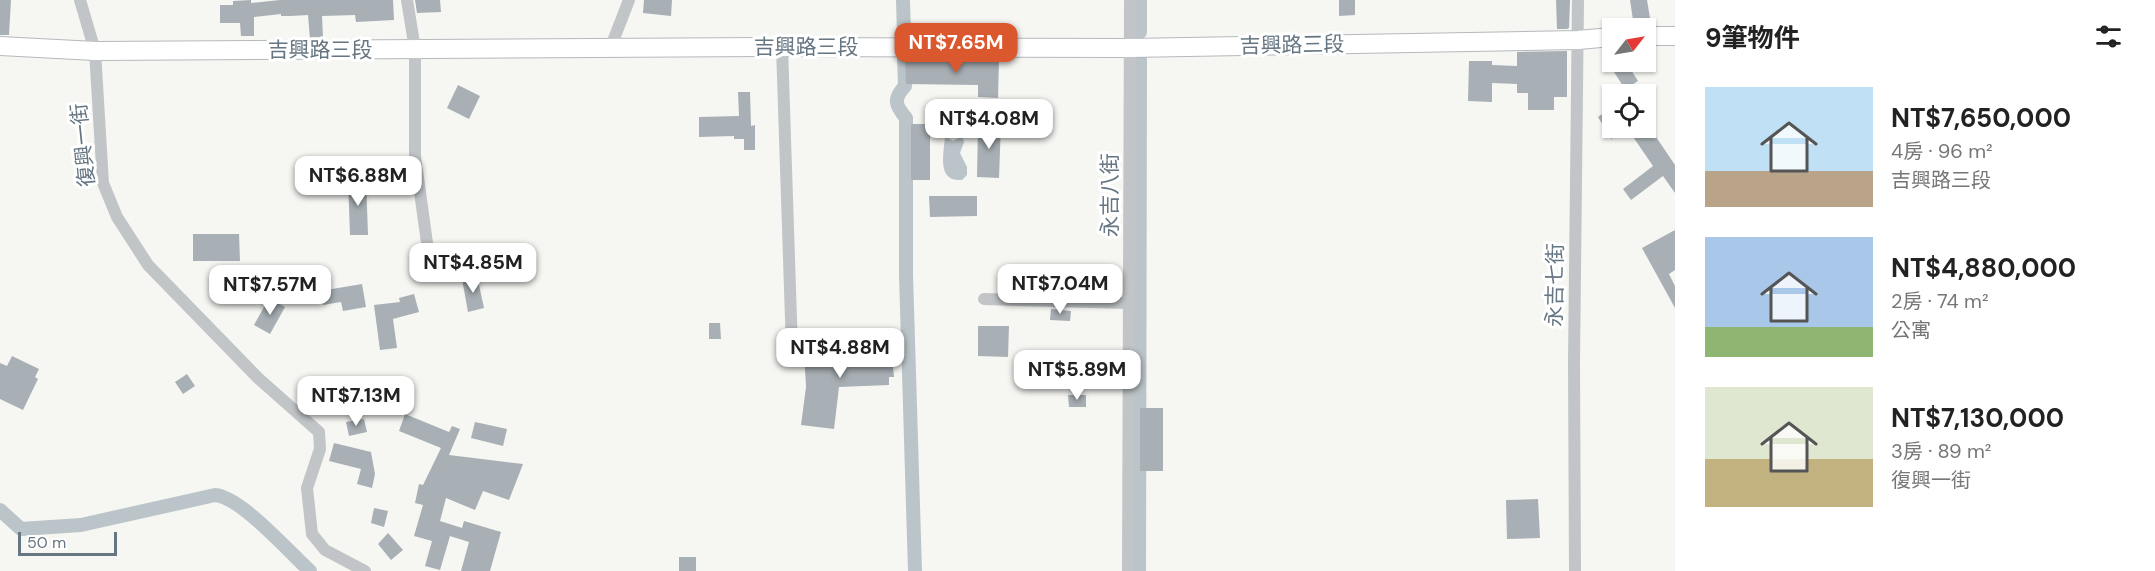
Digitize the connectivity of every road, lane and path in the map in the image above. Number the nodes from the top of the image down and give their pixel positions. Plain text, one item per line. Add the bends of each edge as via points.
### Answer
1 (80, 0) edge
2 (407, 0) edge
3 (629, 0) edge
4 (1130, 0) edge
5 (1578, 0) edge
6 (1656, 36) edge
7 (1675, 36) edge
8 (1602, 39) edge
9 (1578, 40) junction
10 (0, 46) edge
11 (782, 47) junction
12 (1130, 48) junction
13 (415, 49) junction
14 (610, 49) junction
15 (95, 51) junction
16 (427, 243) dead end
17 (984, 299) dead end
18 (1129, 303) junction
19 (792, 349) dead end
20 (365, 571) edge
21 (1128, 571) edge
22 (1575, 571) edge

1 - 15 street, 復興一街
2 - 13 street
3 - 14 street
4 - 12 street, 永吉八街
5 - 9 street, 永吉七街
6 - 7 street
8 - 9 street, 吉興路三段
9 - 12 street, 吉興路三段
9 - 22 street, 永吉七街
10 - 15 street, 吉興路三段
11 - 12 street, 吉興路三段
11 - 14 street, 吉興路三段
11 - 19 street
12 - 18 street, 永吉八街
13 - 14 street, 吉興路三段
13 - 15 street, 吉興路三段
13 - 16 street via 415,156
15 - 20 street, 復興一街 via 103,183 117,217 148,265 258,378 318,432 320,449 307,488 312,534 325,550
17 - 18 street
18 - 21 street, 永吉八街

